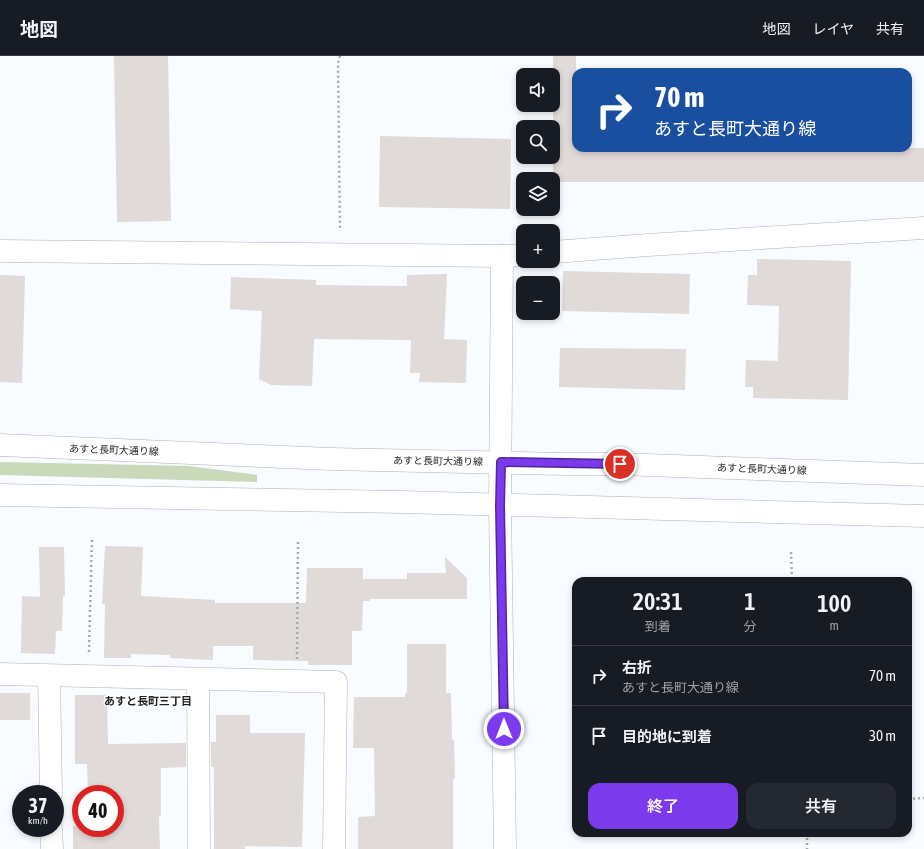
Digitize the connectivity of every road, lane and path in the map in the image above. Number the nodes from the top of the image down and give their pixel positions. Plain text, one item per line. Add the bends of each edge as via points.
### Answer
1 (340, 56) edge
2 (924, 228) edge
3 (340, 234) dead end
4 (0, 251) edge
5 (560, 251) edge
6 (513, 256) edge
7 (0, 445) edge
8 (501, 462) junction
9 (924, 475) edge
10 (0, 495) edge
11 (500, 506) junction
12 (924, 516) edge
13 (92, 537) dead end
14 (298, 541) dead end
15 (791, 552) dead end
16 (792, 577) edge
17 (0, 674) edge
18 (49, 676) junction
19 (88, 677) junction
20 (198, 679) junction
21 (296, 681) junction
22 (51, 785) edge
23 (924, 798) edge
24 (912, 799) edge
25 (51, 837) edge
26 (807, 837) edge
27 (52, 849) edge
28 (199, 849) edge
29 (334, 849) edge
30 (506, 849) edge
31 (808, 849) edge

1 - 3 path
2 - 5 street
4 - 6 street
6 - 8 street
7 - 8 street, あすと長町大通り線 via 331,459
8 - 9 street, あすと長町大通り線
8 - 11 street
10 - 11 street
11 - 12 street
11 - 30 street
13 - 19 path
14 - 21 path
15 - 16 path
17 - 18 street
18 - 19 street
18 - 22 street
19 - 20 street
20 - 21 street
20 - 28 street
21 - 29 street via 336,682
23 - 24 path
25 - 27 street
26 - 31 path

